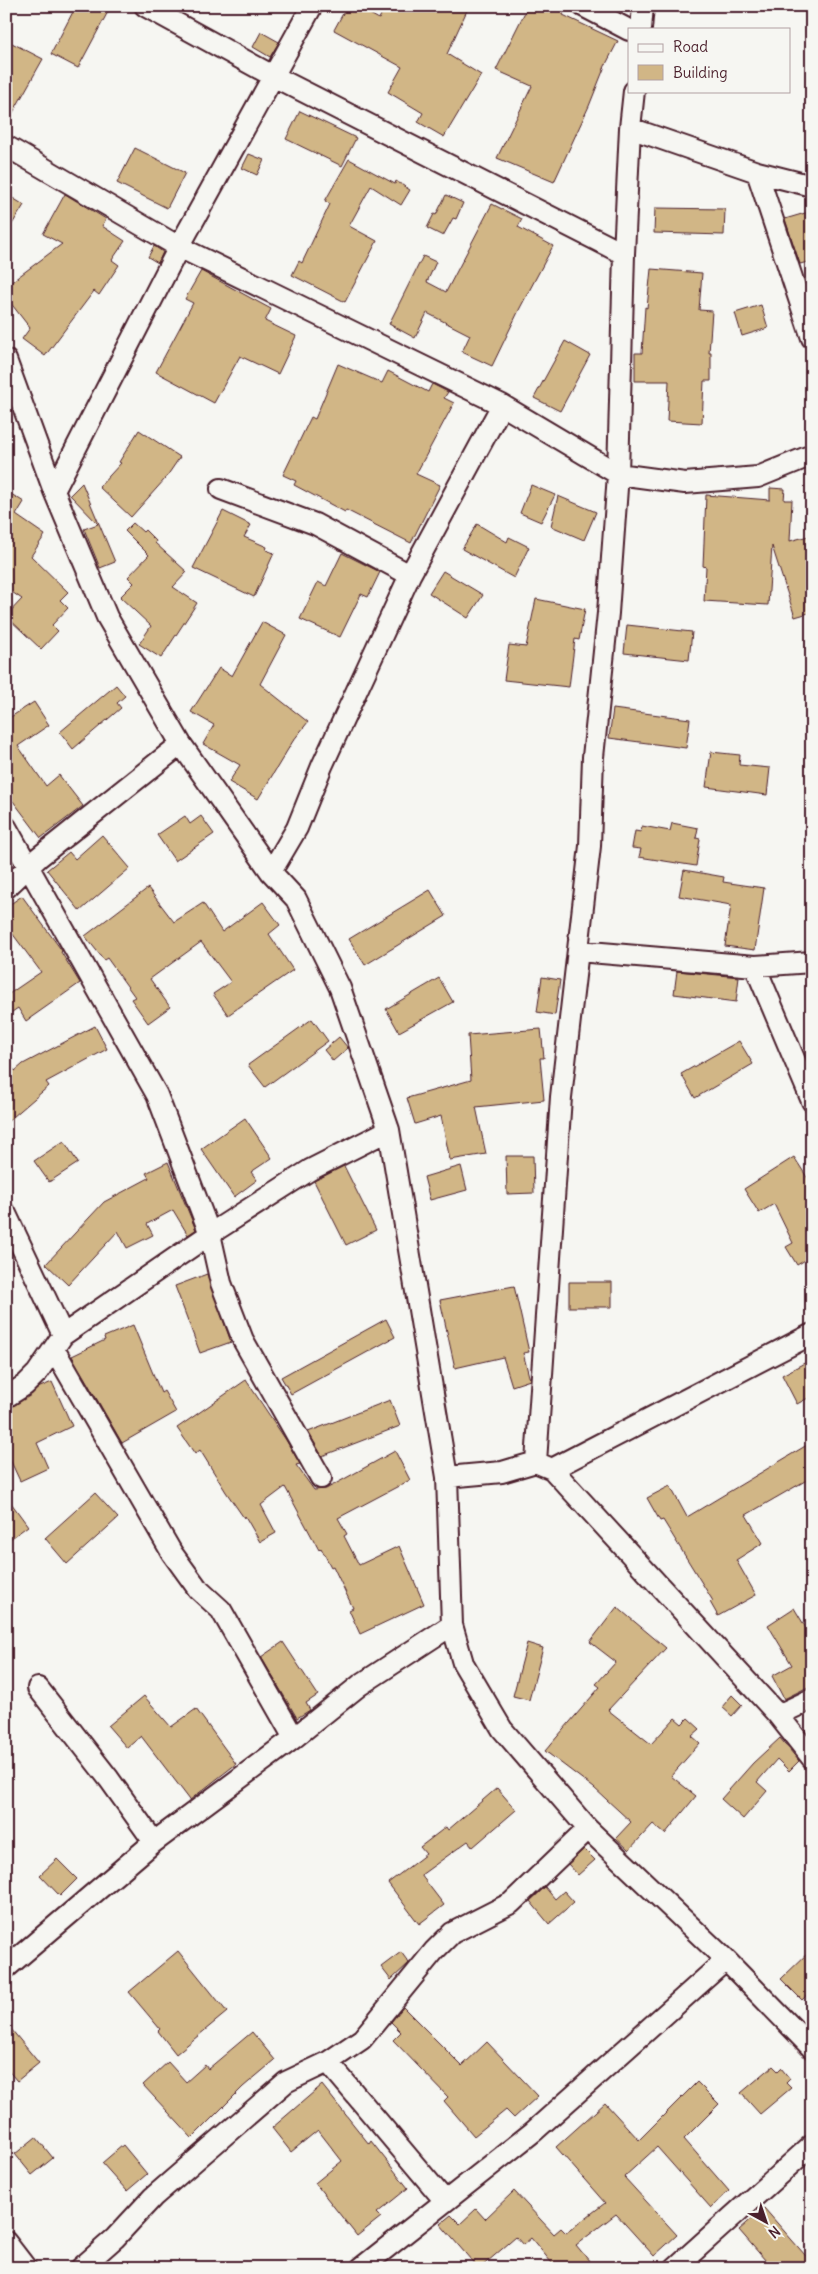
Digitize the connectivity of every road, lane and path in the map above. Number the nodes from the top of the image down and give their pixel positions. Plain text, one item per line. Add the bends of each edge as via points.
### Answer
1 (145, 6) edge
2 (312, 6) edge
3 (583, 6) edge
4 (643, 6) edge
5 (641, 28) edge
6 (628, 29) edge
7 (273, 76) junction
8 (634, 92) edge
9 (630, 128) junction
10 (6, 146) edge
11 (757, 172) junction
12 (812, 186) edge
13 (178, 247) junction
14 (624, 254) junction
15 (812, 338) edge
16 (6, 360) edge
17 (502, 405) junction
18 (812, 455) edge
19 (618, 474) junction
20 (221, 489) dead end
21 (54, 491) junction
22 (410, 575) junction
23 (181, 744) junction
24 (6, 827) edge
25 (28, 868) junction
26 (271, 872) junction
27 (6, 888) edge
28 (578, 951) junction
29 (812, 962) edge
30 (755, 966) junction
31 (812, 1101) edge
32 (389, 1130) junction
33 (6, 1214) edge
34 (210, 1234) junction
35 (812, 1334) edge
36 (59, 1342) junction
37 (6, 1397) edge
38 (544, 1465) junction
39 (447, 1477) junction
40 (320, 1478) dead end
41 (452, 1625) junction
42 (38, 1688) dead end
43 (812, 1699) edge
44 (778, 1715) junction
45 (294, 1738) junction
46 (812, 1758) edge
47 (588, 1829) junction
48 (154, 1842) junction
49 (726, 1960) junction
50 (6, 1968) edge
51 (812, 2048) edge
52 (328, 2062) junction
53 (812, 2145) edge
54 (445, 2201) junction
55 (6, 2242) edge
56 (26, 2268) edge
57 (81, 2268) edge
58 (361, 2268) edge
59 (675, 2268) edge

1 - 7 street
2 - 7 street
3 - 6 street
4 - 5 street
7 - 13 street
7 - 14 street
8 - 9 street
9 - 11 street
9 - 14 street
10 - 13 street
11 - 12 street
11 - 15 street
13 - 17 street
13 - 21 street
14 - 19 street
16 - 21 street
17 - 19 street
17 - 22 street
18 - 19 street via 758,477 685,483
19 - 28 street via 593,757 590,846
20 - 22 street via 314,524
21 - 23 street via 107,617
22 - 26 street via 297,828
23 - 25 street
23 - 26 street
24 - 25 street
25 - 27 street
25 - 34 street via 157,1095
26 - 32 street via 296,899 340,988
28 - 30 street
28 - 38 street via 560,1097
29 - 30 street
30 - 31 street
32 - 34 street via 310,1170
32 - 39 street
33 - 36 street
34 - 36 street
34 - 40 street via 221,1283 243,1340
35 - 38 street
36 - 37 street via 38,1373
36 - 45 street via 172,1553 198,1589 221,1610
38 - 39 street
38 - 44 street
39 - 41 street
41 - 45 street via 360,1685
41 - 47 street via 463,1663 502,1729
42 - 48 street
43 - 44 street
44 - 46 street
45 - 48 street
47 - 49 street
47 - 52 street via 511,1902 452,1934 362,2038
48 - 50 street
49 - 51 street
49 - 54 street via 533,2132
52 - 54 street
52 - 57 street via 286,2082 152,2198 115,2238
53 - 59 street
54 - 58 street
55 - 56 street

